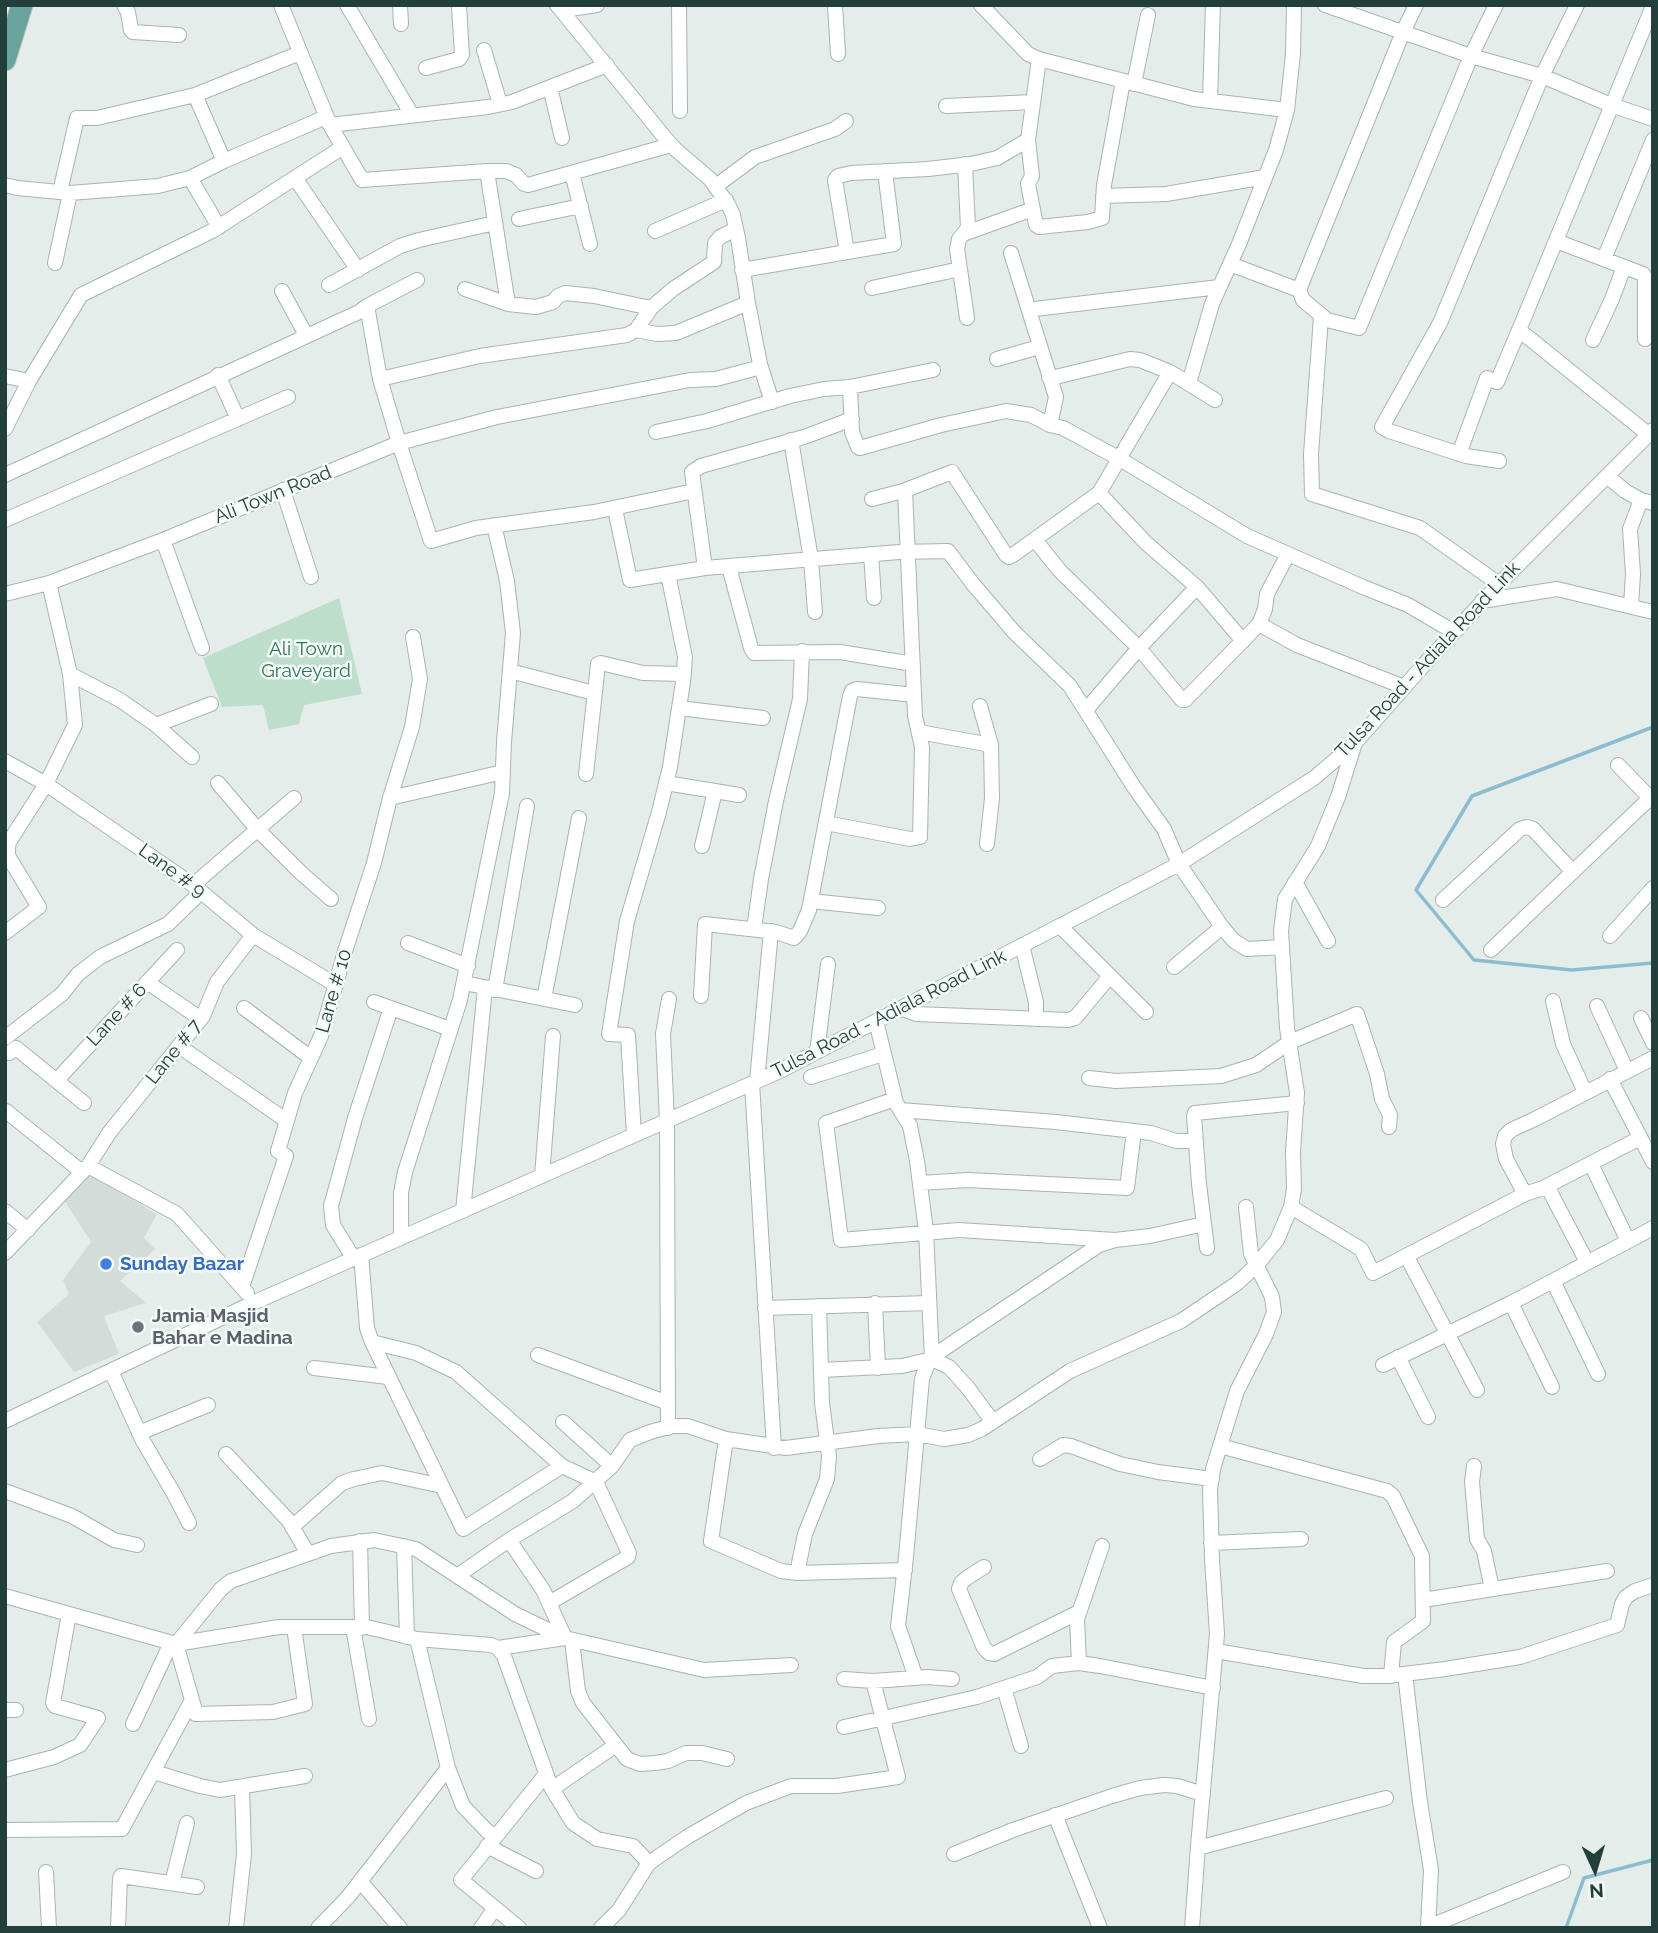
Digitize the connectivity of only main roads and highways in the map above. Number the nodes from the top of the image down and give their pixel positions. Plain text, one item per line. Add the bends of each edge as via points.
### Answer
1 (11, 7) edge
2 (5, 60) edge

1 - 2 main road

